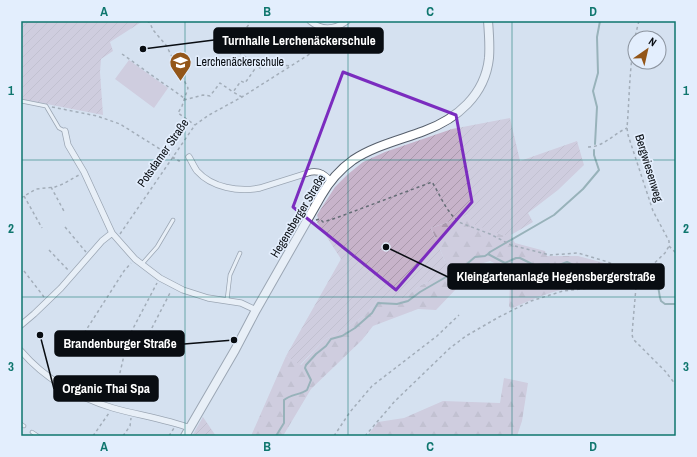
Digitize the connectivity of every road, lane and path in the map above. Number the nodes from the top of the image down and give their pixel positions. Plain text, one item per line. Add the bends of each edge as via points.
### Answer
1 (147, 21) edge
2 (152, 21) edge
3 (247, 21) edge
4 (310, 21) edge
5 (347, 21) edge
6 (488, 21) edge
7 (639, 21) edge
8 (150, 23) junction
9 (345, 30) dead end
10 (189, 52) dead end
11 (122, 54) dead end
12 (177, 66) junction
13 (257, 66) junction
14 (290, 66) junction
15 (233, 92) junction
16 (242, 97) junction
17 (184, 99) junction
18 (21, 101) edge
19 (46, 106) junction
20 (194, 125) junction
21 (628, 128) junction
22 (65, 131) joint
23 (588, 147) dead end
24 (172, 157) junction
25 (189, 157) dead end
26 (177, 160) dead end
27 (84, 172) junction
28 (331, 181) junction
29 (51, 187) junction
30 (24, 196) junction
31 (21, 198) edge
32 (66, 213) dead end
33 (173, 220) dead end
34 (306, 223) junction
35 (65, 227) dead end
36 (42, 228) dead end
37 (123, 230) dead end
38 (112, 233) junction
39 (669, 246) junction
40 (49, 250) dead end
41 (240, 253) dead end
42 (676, 253) edge
43 (90, 256) junction
44 (135, 259) junction
45 (142, 265) junction
46 (24, 271) dead end
47 (73, 275) junction
48 (641, 276) junction
49 (160, 278) junction
50 (637, 285) junction
51 (174, 286) junction
52 (227, 301) junction
53 (47, 302) junction
54 (256, 310) junction
55 (459, 315) dead end
56 (21, 325) edge
57 (81, 338) dead end
58 (126, 343) junction
59 (21, 351) edge
60 (676, 385) edge
61 (101, 404) junction
62 (113, 408) junction
63 (132, 413) junction
64 (190, 428) junction
65 (32, 432) dead end
66 (38, 436) edge
67 (93, 436) edge
68 (123, 436) edge
69 (185, 436) edge
70 (334, 436) edge
71 (365, 436) edge

1 - 8 path
2 - 8 path
3 - 13 path via 250,23 232,47
4 - 5 street via 326,29 338,27
6 - 28 street, Hegensberger Straße via 490,46 487,69 480,87 468,104 440,125 362,155
7 - 21 path, Bergwiesenweg via 631,61
8 - 12 path
9 - 14 path, Potsdamer Straße
10 - 12 path
11 - 17 path
12 - 17 path via 188,88
13 - 14 path via 260,68 270,63
13 - 15 path
14 - 16 path, Potsdamer Straße
15 - 16 path
15 - 17 path via 220,83 210,96
16 - 20 path, Potsdamer Straße
17 - 20 path via 178,113
18 - 19 lane
19 - 22 lane via 58,128
19 - 24 path via 109,119
20 - 24 path, Potsdamer Straße
21 - 23 path via 619,131 599,146
21 - 39 path, Bergwiesenweg via 646,191
22 - 27 street via 68,145
24 - 26 path
24 - 37 path, Potsdamer Straße
25 - 28 street via 202,176 232,189 252,190 319,171
27 - 29 path via 69,182
27 - 38 street
28 - 34 street, Hegensberger Straße
29 - 30 path via 36,189
29 - 32 path
30 - 31 path
30 - 36 path
33 - 45 lane via 157,247
34 - 48 path via 320,219 323,222 431,182 457,220 507,244 550,255 578,253 628,269
34 - 54 street, Hegensberger Straße
35 - 43 path
38 - 43 street
38 - 44 street
39 - 42 path
39 - 48 path
40 - 47 path
41 - 52 lane via 230,275
43 - 47 street
44 - 45 street
44 - 57 path via 124,271
45 - 49 street
46 - 53 path
47 - 53 street
48 - 50 path
49 - 51 street
49 - 58 path
50 - 60 path via 633,339
50 - 71 path via 629,288 582,288 563,291 531,301 499,317 450,348 399,396
51 - 52 street
51 - 58 path via 140,351
52 - 54 street via 242,303
53 - 56 street
54 - 64 street, Hegensberger Straße
55 - 70 path via 437,336 372,386 346,416
58 - 61 path via 119,377
59 - 61 street via 56,383
61 - 62 street
62 - 63 street
62 - 67 path
63 - 64 street
63 - 68 path via 131,423
64 - 69 street, Hegensberger Straße
65 - 66 lane

